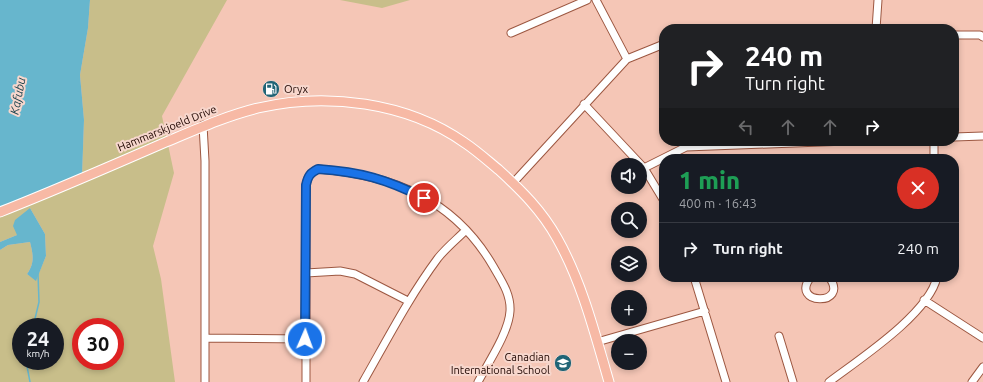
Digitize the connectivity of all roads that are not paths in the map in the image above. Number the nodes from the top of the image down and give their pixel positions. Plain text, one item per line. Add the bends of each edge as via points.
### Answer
1 (587, 0) edge
2 (596, 0) edge
3 (878, 0) edge
4 (876, 24) edge
5 (511, 33) dead end
6 (959, 35) edge
7 (983, 37) edge
8 (659, 46) edge
9 (627, 59) junction
10 (584, 104) junction
11 (203, 125) junction
12 (983, 136) edge
13 (959, 137) edge
14 (713, 146) edge
15 (672, 154) edge
16 (635, 158) edge
17 (659, 160) edge
18 (647, 166) edge
19 (647, 173) edge
20 (513, 183) junction
21 (659, 193) edge
22 (0, 212) edge
23 (466, 230) junction
24 (306, 273) junction
25 (696, 282) edge
26 (810, 282) edge
27 (831, 282) edge
28 (934, 282) edge
29 (924, 300) junction
30 (408, 301) junction
31 (705, 311) junction
32 (779, 336) dead end
33 (205, 338) junction
34 (983, 338) edge
35 (305, 339) junction
36 (597, 342) junction
37 (983, 367) edge
38 (206, 382) edge
39 (306, 382) edge
40 (363, 382) edge
41 (478, 382) edge
42 (609, 382) edge
43 (726, 382) edge
44 (793, 382) edge
45 (829, 382) edge
46 (972, 382) edge

1 - 5 street
2 - 9 street
3 - 4 street
6 - 7 street
8 - 9 street
9 - 10 street
10 - 16 street
10 - 20 street
11 - 20 main road, Hammarskjoeld Drive via 281,103 344,101 380,107 444,130 464,142
11 - 22 main road, Hammarskjoeld Drive
11 - 33 street
12 - 13 street
14 - 15 street via 686,147
17 - 18 street
19 - 21 street
20 - 36 main road, Hammarskjoeld Drive via 542,214 575,272
23 - 24 street via 434,202 404,187 371,175 318,169 307,178 306,185
23 - 30 street via 440,257
23 - 41 street via 488,258 509,299 510,312 506,327
24 - 30 street via 340,271 355,274
24 - 35 street
25 - 31 street
26 - 27 street via 808,293 817,300 823,300 832,293
28 - 29 street
29 - 34 street
29 - 45 street via 906,322
30 - 40 street
31 - 36 street
31 - 43 street
32 - 44 street
33 - 35 street
33 - 38 street
35 - 39 street
36 - 42 main road, Hammarskjoeld Drive
37 - 46 street

